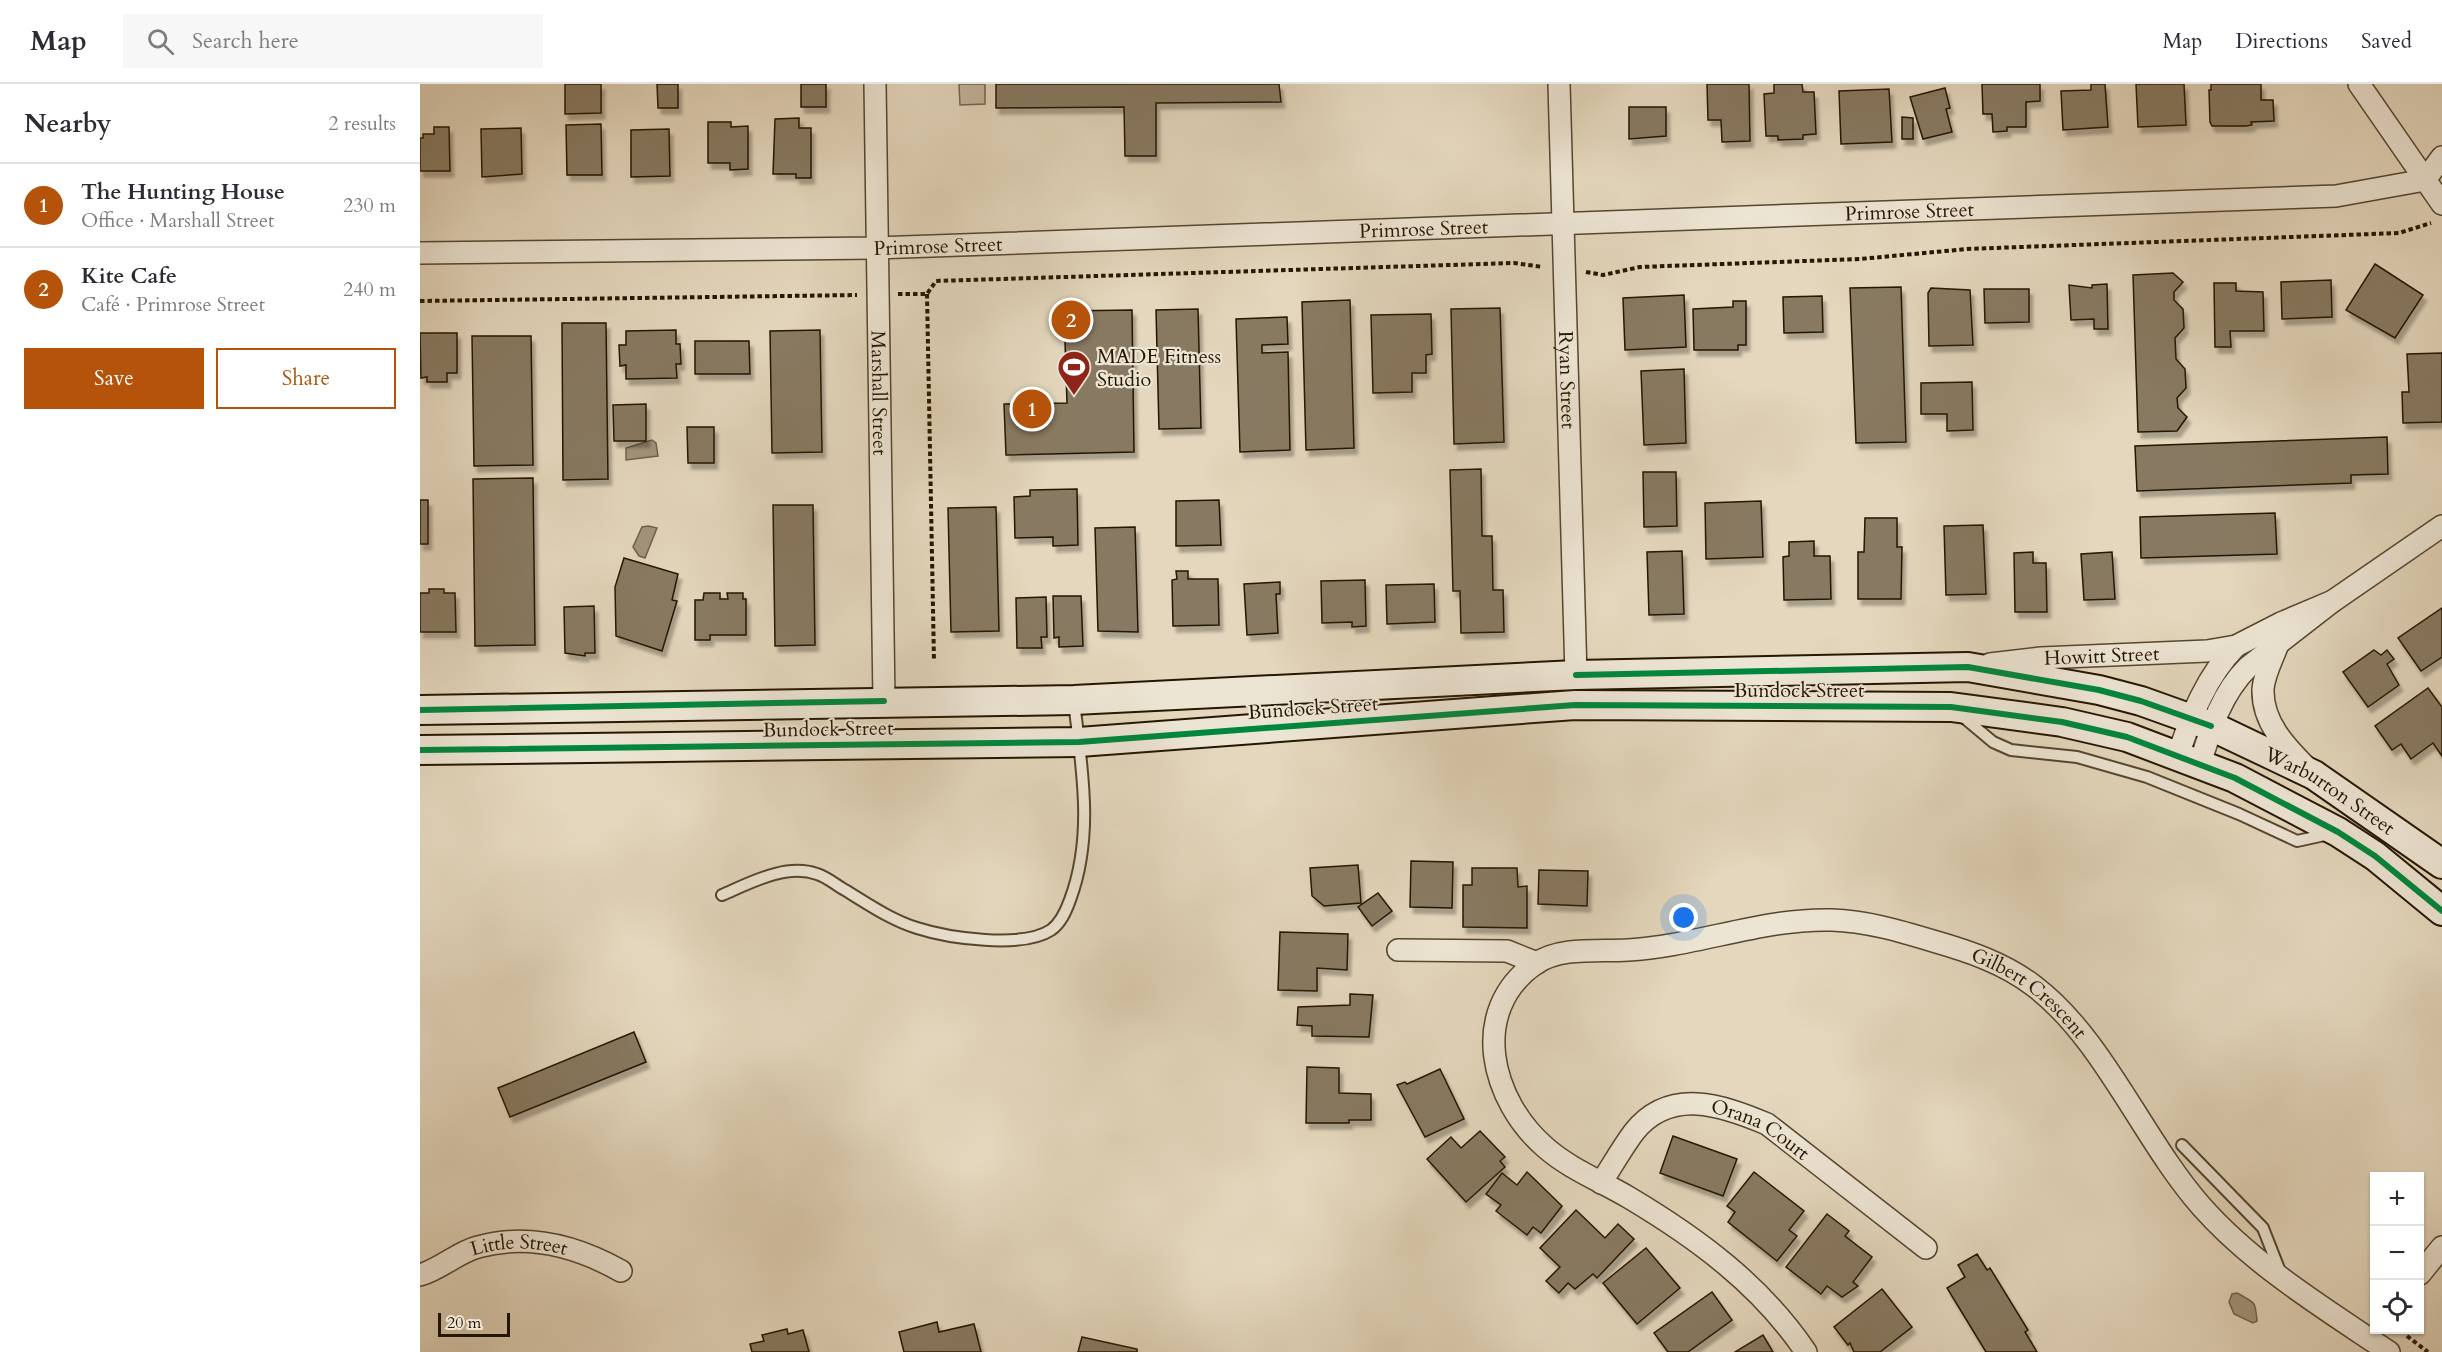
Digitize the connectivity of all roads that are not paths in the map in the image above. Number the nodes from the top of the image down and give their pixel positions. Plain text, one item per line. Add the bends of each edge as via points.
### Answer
1 (875, 84) edge
2 (1559, 84) edge
3 (2359, 84) edge
4 (2442, 157) edge
5 (2425, 180) junction
6 (2442, 204) edge
7 (1562, 222) junction
8 (875, 248) junction
9 (420, 253) edge
10 (2442, 526) edge
11 (2333, 601) junction
12 (2278, 644) junction
13 (2236, 646) junction
14 (1968, 667) junction
15 (1576, 675) junction
16 (1074, 700) junction
17 (884, 701) junction
18 (1951, 707) junction
19 (420, 710) edge
20 (2201, 722) junction
21 (1078, 742) junction
22 (420, 750) edge
23 (2189, 760) junction
24 (2314, 775) junction
25 (2338, 832) junction
26 (2442, 864) edge
27 (722, 896) dead end
28 (2442, 910) edge
29 (1398, 950) dead end
30 (1537, 963) junction
31 (2182, 1145) dead end
32 (1601, 1183) junction
33 (2442, 1247) edge
34 (1926, 1248) dead end
35 (2424, 1269) edge
36 (621, 1271) dead end
37 (420, 1275) edge
38 (2282, 1276) junction
39 (2370, 1332) edge
40 (2372, 1334) edge
41 (1806, 1352) edge
42 (2389, 1352) edge

1 - 8 street, Marshall Street
2 - 7 street, Ryan Street
3 - 5 street
4 - 5 street
5 - 6 street
5 - 7 street, Primrose Street via 2336,196
7 - 8 street, Primrose Street
7 - 15 street, Ryan Street
8 - 9 street, Primrose Street
8 - 17 street, Marshall Street
10 - 11 street, Howitt Street
11 - 12 street, Howitt Street
11 - 13 street, Howitt Street
12 - 20 street, Howitt Street via 2236,679
12 - 24 street via 2263,689 2268,718 2291,752
13 - 14 street, Howitt Street via 2207,651 2040,658
13 - 20 street, Howitt Street via 2218,665
14 - 15 main road, Bundock Street
14 - 20 main road, Bundock Street via 2099,690
15 - 16 main road, Bundock Street
16 - 17 main road, Bundock Street
16 - 21 lane
17 - 19 main road, Bundock Street
18 - 21 main road, Bundock Street via 1575,705
18 - 23 main road, Bundock Street via 2062,722 2127,737
18 - 25 lane via 1994,742 2011,750 2077,757 2147,777 2297,841
20 - 23 street, Howitt Street
20 - 24 main road, Warburton Street
21 - 22 main road, Bundock Street
21 - 27 lane via 1086,822 1082,854 1064,916 1051,931 992,941 917,928 885,915 818,874 795,871 760,878
23 - 25 main road, Warburton Street via 2272,795
24 - 26 main road, Warburton Street
25 - 28 main road, Warburton Street
29 - 30 street via 1507,951
30 - 32 street, Gilbert Crescent via 1504,995 1492,1034 1498,1078 1519,1116 1546,1148
30 - 38 street, Gilbert Crescent via 1575,951 1660,948 1788,922 1833,920 1874,925 1996,963 2033,985 2057,1006 2119,1088 2175,1175 2230,1237
31 - 38 lane via 2263,1228
32 - 34 street, Orana Court via 1635,1131 1672,1104 1736,1111 1767,1124
32 - 41 street, Gilbert Crescent via 1656,1214 1725,1263 1785,1322
33 - 35 street
36 - 37 street, Little Street via 570,1248 542,1242 513,1242 477,1247
38 - 39 street, Gilbert Crescent
40 - 42 street, Gilbert Crescent

